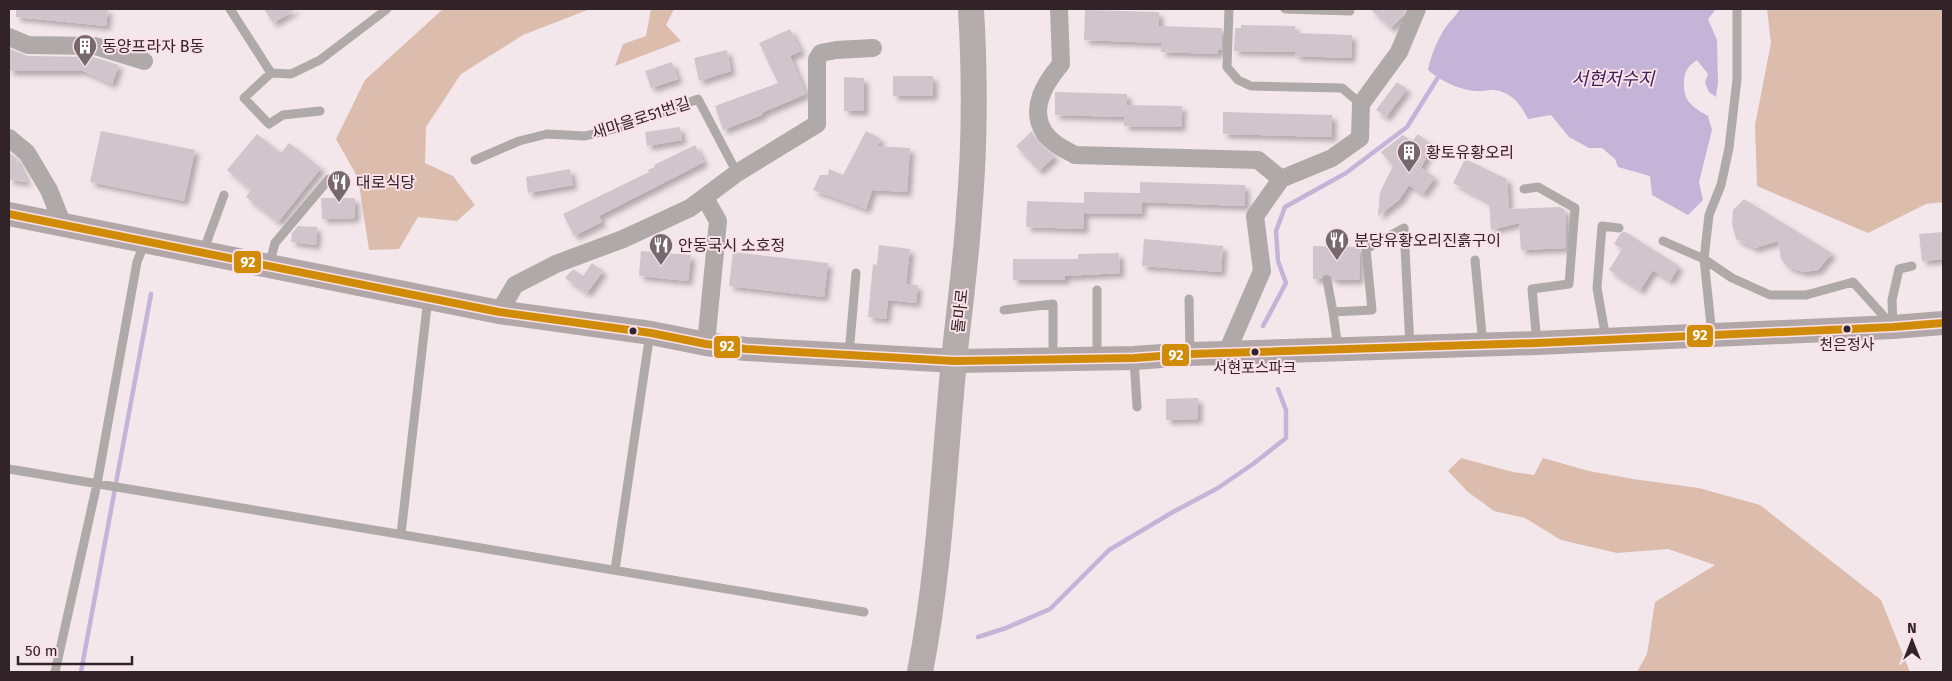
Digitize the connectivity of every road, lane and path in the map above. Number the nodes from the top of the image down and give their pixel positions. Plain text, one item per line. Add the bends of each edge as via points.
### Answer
1 (230, 9) edge
2 (386, 9) edge
3 (970, 9) edge
4 (1059, 9) edge
5 (1229, 9) edge
6 (1285, 9) edge
7 (1417, 9) edge
8 (1737, 9) edge
9 (1350, 11) dead end
10 (9, 37) edge
11 (873, 48) dead end
12 (144, 62) dead end
13 (271, 73) junction
14 (1361, 104) junction
15 (320, 111) dead end
16 (9, 138) edge
17 (475, 160) dead end
18 (737, 173) junction
19 (329, 179) dead end
20 (1280, 179) junction
21 (1524, 188) dead end
22 (224, 195) dead end
23 (706, 198) junction
24 (9, 214) edge
25 (63, 224) junction
26 (1619, 228) dead end
27 (145, 241) junction
28 (1663, 242) dead end
29 (203, 253) junction
30 (1704, 259) junction
31 (1476, 260) dead end
32 (269, 266) junction
33 (1912, 266) dead end
34 (856, 273) dead end
35 (1327, 280) dead end
36 (1097, 290) dead end
37 (428, 298) junction
38 (1189, 300) dead end
39 (1004, 310) dead end
40 (499, 312) junction
41 (1333, 312) junction
42 (1943, 323) edge
43 (1893, 327) junction
44 (650, 333) junction
45 (1712, 335) junction
46 (1606, 340) junction
47 (1537, 343) junction
48 (706, 344) junction
49 (1483, 345) junction
50 (1410, 347) junction
51 (1338, 349) junction
52 (1190, 354) junction
53 (1226, 354) junction
54 (849, 356) junction
55 (1134, 358) junction
56 (1097, 359) junction
57 (1053, 360) junction
58 (954, 361) junction
59 (1137, 407) dead end
60 (9, 469) edge
61 (97, 484) junction
62 (401, 534) junction
63 (615, 570) junction
64 (864, 612) dead end
65 (55, 672) edge
66 (920, 672) edge

1 - 13 lane
2 - 13 lane via 320,60 292,74
3 - 58 main road, 돌마로 via 974,62 970,194
4 - 20 street via 1061,64 1048,79 1037,108 1044,131 1056,144 1075,155 1258,160
5 - 14 lane via 1227,67 1238,80 1251,86 1342,88
6 - 9 lane
7 - 14 street via 1399,52
8 - 30 lane via 1736,79 1729,148 1721,185 1709,215
10 - 12 street via 28,45 95,46
11 - 18 street via 821,53 817,59 817,124
13 - 15 lane via 244,98 269,124 283,115
14 - 20 street via 1360,138 1332,158
16 - 25 street via 27,153 49,190
17 - 18 lane, 새마을로51번길 via 547,134 585,136 626,126 698,99
18 - 23 street
19 - 32 lane via 275,243
20 - 53 street via 1255,216 1262,271
21 - 47 lane via 1538,186 1575,208 1569,284 1532,289
22 - 29 lane
23 - 40 street via 623,239 556,264 515,285
23 - 48 street via 718,221
24 - 25 street
25 - 27 street
26 - 46 lane via 1602,226 1597,288
27 - 29 street
27 - 61 lane via 138,262
28 - 30 lane
29 - 32 street
30 - 43 lane via 1732,278 1770,295 1806,295 1852,282
30 - 45 lane
31 - 49 lane
32 - 37 street
33 - 43 lane via 1899,269 1892,300
34 - 54 lane
35 - 41 lane
36 - 56 lane
37 - 40 street
37 - 62 lane
38 - 52 lane
39 - 57 lane via 1053,304
40 - 44 street
41 - 50 lane via 1372,310 1366,249 1404,228
41 - 51 lane
42 - 43 street
43 - 45 street
44 - 48 street
44 - 63 lane
45 - 46 street
46 - 47 street
47 - 49 street
48 - 54 street
49 - 50 street
50 - 51 street
51 - 53 street
52 - 53 street
52 - 55 street
54 - 58 street
55 - 56 street
55 - 59 lane
56 - 57 street
57 - 58 street
58 - 66 main road, 돌마로 via 941,525
60 - 61 lane
61 - 62 lane
61 - 65 lane
62 - 63 lane
63 - 64 lane

